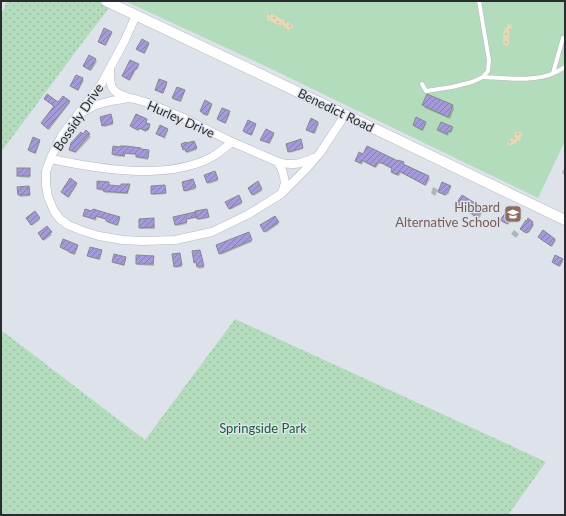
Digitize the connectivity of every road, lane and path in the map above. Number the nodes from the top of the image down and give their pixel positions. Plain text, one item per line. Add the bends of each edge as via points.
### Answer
1 (106, 1) edge
2 (479, 1) edge
3 (136, 15) junction
4 (563, 38) dead end
5 (111, 67) junction
6 (565, 67) edge
7 (553, 74) junction
8 (483, 77) junction
9 (422, 84) dead end
10 (129, 98) junction
11 (345, 115) junction
12 (76, 116) junction
13 (232, 142) junction
14 (317, 157) junction
15 (51, 159) junction
16 (278, 162) junction
17 (282, 194) junction
18 (565, 220) edge

1 - 3 street, Benedict Road
2 - 8 lane via 489,60 488,71
3 - 5 street, Bossidy Drive
3 - 11 street, Benedict Road
4 - 7 lane
5 - 10 street, Hurley Drive via 110,80 113,90
5 - 12 street, Bossidy Drive
6 - 7 lane
7 - 8 lane via 520,78
8 - 9 lane via 465,84 426,91
10 - 12 street, Hurley Drive via 96,105
10 - 13 street, Hurley Drive via 186,119
11 - 14 street, Bossidy Drive
11 - 18 street, Benedict Road
12 - 15 street, Bossidy Drive via 62,135
13 - 15 street via 213,157 165,170 102,168
13 - 16 street, Hurley Drive
14 - 16 street, Hurley Drive via 302,163
14 - 17 street, Bossidy Drive
15 - 17 street, Bossidy Drive via 46,171 46,185 48,197 60,219 83,231 123,240 175,240 212,232
16 - 17 street via 285,183

